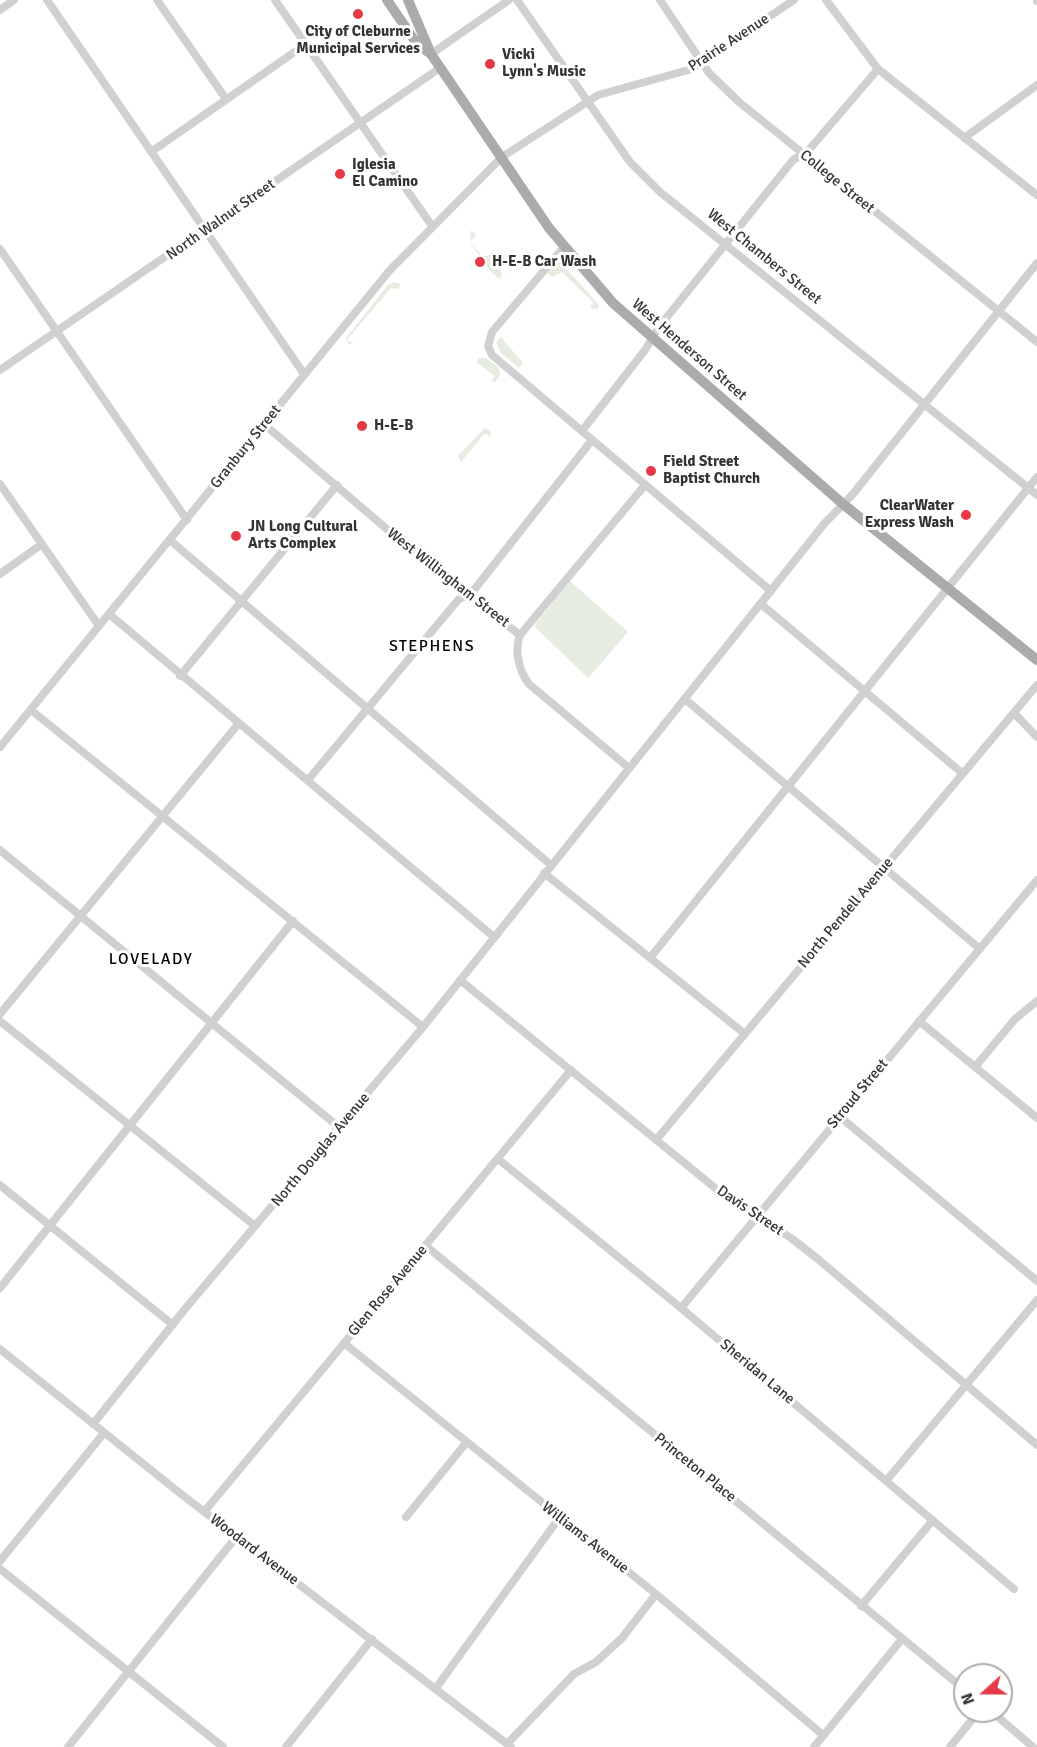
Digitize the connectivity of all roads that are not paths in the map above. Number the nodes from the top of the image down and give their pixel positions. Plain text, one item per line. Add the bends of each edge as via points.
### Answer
1 (14, 0) edge
2 (46, 0) edge
3 (157, 0) edge
4 (275, 0) edge
5 (387, 0) edge
6 (408, 0) edge
7 (509, 0) edge
8 (517, 0) edge
9 (660, 0) edge
10 (794, 0) edge
11 (825, 0) edge
12 (0, 10) edge
13 (306, 44) junction
14 (431, 54) junction
15 (702, 63) junction
16 (440, 68) junction
17 (878, 69) junction
18 (1037, 85) edge
19 (226, 99) junction
20 (587, 101) junction
21 (360, 123) junction
22 (964, 138) junction
23 (152, 152) junction
24 (801, 154) junction
25 (502, 157) junction
26 (1037, 195) edge
27 (432, 226) junction
28 (206, 230) junction
29 (724, 244) junction
30 (564, 247) junction
31 (0, 249) edge
32 (1037, 263) edge
33 (999, 312) junction
34 (57, 332) junction
35 (652, 339) junction
36 (1037, 342) edge
37 (0, 370) edge
38 (304, 374) junction
39 (924, 404) junction
40 (265, 425) junction
41 (582, 431) junction
42 (592, 440) junction
43 (1037, 477) edge
44 (0, 483) edge
45 (337, 485) junction
46 (645, 485) junction
47 (1029, 488) junction
48 (1037, 495) edge
49 (843, 504) junction
50 (187, 520) junction
51 (171, 541) junction
52 (42, 544) junction
53 (0, 574) edge
54 (948, 588) junction
55 (771, 591) junction
56 (466, 594) junction
57 (241, 603) junction
58 (761, 604) junction
59 (109, 614) junction
60 (99, 626) junction
61 (520, 635) junction
62 (1037, 660) edge
63 (180, 676) junction
64 (1037, 685) edge
65 (866, 692) junction
66 (685, 699) junction
67 (368, 709) junction
68 (31, 710) junction
69 (1014, 713) junction
70 (239, 723) junction
71 (1037, 737) edge
72 (0, 747) edge
73 (629, 768) junction
74 (962, 773) junction
75 (308, 780) junction
76 (788, 788) junction
77 (161, 816) junction
78 (0, 850) edge
79 (551, 865) junction
80 (883, 869) junction
81 (544, 873) junction
82 (1037, 880) edge
83 (81, 915) junction
84 (293, 921) junction
85 (494, 937) junction
86 (980, 949) junction
87 (650, 958) junction
88 (460, 980) junction
89 (1037, 1001) edge
90 (0, 1014) edge
91 (0, 1021) edge
92 (919, 1021) junction
93 (212, 1022) junction
94 (423, 1027) junction
95 (746, 1034) junction
96 (975, 1067) junction
97 (570, 1070) junction
98 (839, 1116) junction
99 (1037, 1118) edge
100 (130, 1125) junction
101 (340, 1128) junction
102 (656, 1140) junction
103 (498, 1159) junction
104 (0, 1185) edge
105 (756, 1217) junction
106 (50, 1226) junction
107 (255, 1226) junction
108 (426, 1246) junction
109 (1037, 1281) edge
110 (0, 1288) edge
111 (1037, 1300) edge
112 (681, 1308) junction
113 (173, 1325) junction
114 (344, 1343) junction
115 (0, 1349) edge
116 (967, 1383) junction
117 (93, 1424) junction
118 (104, 1433) junction
119 (466, 1443) junction
120 (1037, 1445) edge
121 (886, 1481) junction
122 (204, 1512) junction
123 (406, 1517) dead end
124 (559, 1518) junction
125 (933, 1520) junction
126 (237, 1536) junction
127 (0, 1561) edge
128 (0, 1569) edge
129 (1014, 1589) dead end
130 (656, 1594) junction
131 (861, 1606) junction
132 (372, 1639) junction
133 (902, 1639) junction
134 (128, 1672) junction
135 (953, 1680) edge
136 (436, 1688) junction
137 (969, 1723) edge
138 (1005, 1723) edge
139 (824, 1735) junction
140 (1037, 1736) edge
141 (509, 1745) edge
142 (1032, 1746) edge
143 (68, 1747) edge
144 (223, 1747) edge
145 (286, 1747) edge
146 (814, 1747) edge
147 (950, 1747) edge

1 - 12 street
2 - 23 street
3 - 19 street
4 - 13 street
5 - 14 main road, West Henderson Street via 417,44
6 - 14 main road
7 - 14 street
8 - 20 street, West Chambers Street
9 - 15 street, College Street
10 - 15 street, Prairie Avenue
11 - 17 street
13 - 19 street
13 - 21 street
14 - 16 main road, West Henderson Street
15 - 20 street, Prairie Avenue via 682,73 608,90
15 - 24 street, College Street via 739,102
16 - 21 street, North Walnut Street
16 - 25 main road, West Henderson Street
17 - 22 street
17 - 24 street via 808,151
18 - 22 street
19 - 23 street
20 - 25 street, Prairie Avenue
20 - 29 street, West Chambers Street via 630,162
21 - 27 street
21 - 28 street, North Walnut Street
22 - 26 street
23 - 28 street
24 - 29 street
24 - 33 street, College Street
25 - 27 street, Granbury Street
25 - 30 main road, West Henderson Street
27 - 38 street, Granbury Street
28 - 34 street, North Walnut Street
28 - 38 street
29 - 35 street
29 - 39 street, West Chambers Street
30 - 35 main road, West Henderson Street via 595,284
30 - 41 street via 492,332 488,346 492,355
31 - 34 street
32 - 33 street
33 - 36 street, College Street
33 - 39 street
34 - 37 street, North Walnut Street
34 - 50 street
35 - 41 street
35 - 49 main road, West Henderson Street
38 - 40 street, Granbury Street
39 - 47 street, West Chambers Street
39 - 49 street
40 - 45 street, West Willingham Street
40 - 50 street, Granbury Street
41 - 42 street
42 - 46 street
42 - 56 street via 474,590
43 - 47 street
44 - 52 street
45 - 56 street, West Willingham Street
45 - 57 street
46 - 55 street
46 - 61 street
47 - 48 street, West Chambers Street
47 - 54 street
49 - 54 main road, West Henderson Street
49 - 55 street
50 - 51 street, Granbury Street
51 - 57 street
51 - 59 street, Granbury Street
52 - 53 street
52 - 60 street
54 - 62 main road, West Henderson Street
54 - 65 street
55 - 58 street
56 - 61 street, West Willingham Street
56 - 67 street
57 - 63 street
57 - 67 street
58 - 65 street
58 - 66 street
59 - 60 street, Granbury Street
59 - 63 street
60 - 68 street, Granbury Street
61 - 73 street, West Willingham Street via 520,666 529,684
63 - 70 street
64 - 69 street, North Pendell Avenue
65 - 74 street
65 - 76 street
66 - 73 street
66 - 76 street
67 - 75 street
67 - 79 street
68 - 72 street, Granbury Street
68 - 77 street
69 - 71 street
69 - 74 street, North Pendell Avenue
70 - 75 street
70 - 77 street
73 - 79 street
74 - 80 street, North Pendell Avenue
75 - 85 street
76 - 80 street
76 - 87 street
77 - 83 street
77 - 84 street
78 - 83 street
79 - 81 street, North Douglas Avenue
80 - 86 street
80 - 95 street, North Pendell Avenue
81 - 85 street, North Douglas Avenue
81 - 87 street
82 - 86 street, Stroud Street
83 - 90 street
83 - 93 street
84 - 93 street
84 - 94 street
85 - 88 street, North Douglas Avenue
86 - 92 street, Stroud Street
87 - 95 street
88 - 94 street, North Douglas Avenue
88 - 97 street, Davis Street
89 - 96 street via 1015,1019
91 - 100 street
92 - 96 street
92 - 98 street, Stroud Street
93 - 100 street
93 - 101 street
94 - 101 street, North Douglas Avenue
95 - 102 street, North Pendell Avenue
96 - 99 street
97 - 102 street, Davis Street
97 - 103 street, Glen Rose Avenue
98 - 105 street, Stroud Street
98 - 109 street
100 - 106 street
100 - 107 street
101 - 107 street, North Douglas Avenue
102 - 105 street, Davis Street
103 - 108 street, Glen Rose Avenue
103 - 112 street, Sheridan Lane
104 - 106 street
105 - 112 street, Stroud Street
105 - 116 street, Davis Street via 800,1245
106 - 110 street
106 - 113 street
107 - 113 street, North Douglas Avenue
108 - 114 street, Glen Rose Avenue
108 - 131 street, Princeton Place
111 - 116 street
112 - 121 street, Sheridan Lane
113 - 117 street, North Douglas Avenue
114 - 119 street, Williams Avenue
114 - 122 street, Glen Rose Avenue
115 - 117 street, Woodard Avenue
116 - 120 street, Davis Street
116 - 121 street
117 - 118 street, Woodard Avenue
118 - 122 street, Woodard Avenue
118 - 127 street
119 - 123 street
119 - 124 street, Williams Avenue
121 - 125 street, Sheridan Lane
122 - 126 street, Woodard Avenue
124 - 130 street, Williams Avenue
124 - 136 street
125 - 129 street, Sheridan Lane
125 - 131 street
126 - 132 street, Woodard Avenue
126 - 134 street
128 - 134 street
130 - 139 street, Williams Avenue
130 - 141 street via 622,1638 596,1662 574,1674
131 - 133 street, Princeton Place
132 - 136 street, Woodard Avenue
132 - 145 street
133 - 135 street, Princeton Place
133 - 139 street
134 - 143 street
134 - 144 street
136 - 141 street, Woodard Avenue
137 - 147 street
138 - 142 street
139 - 146 street
140 - 142 street

